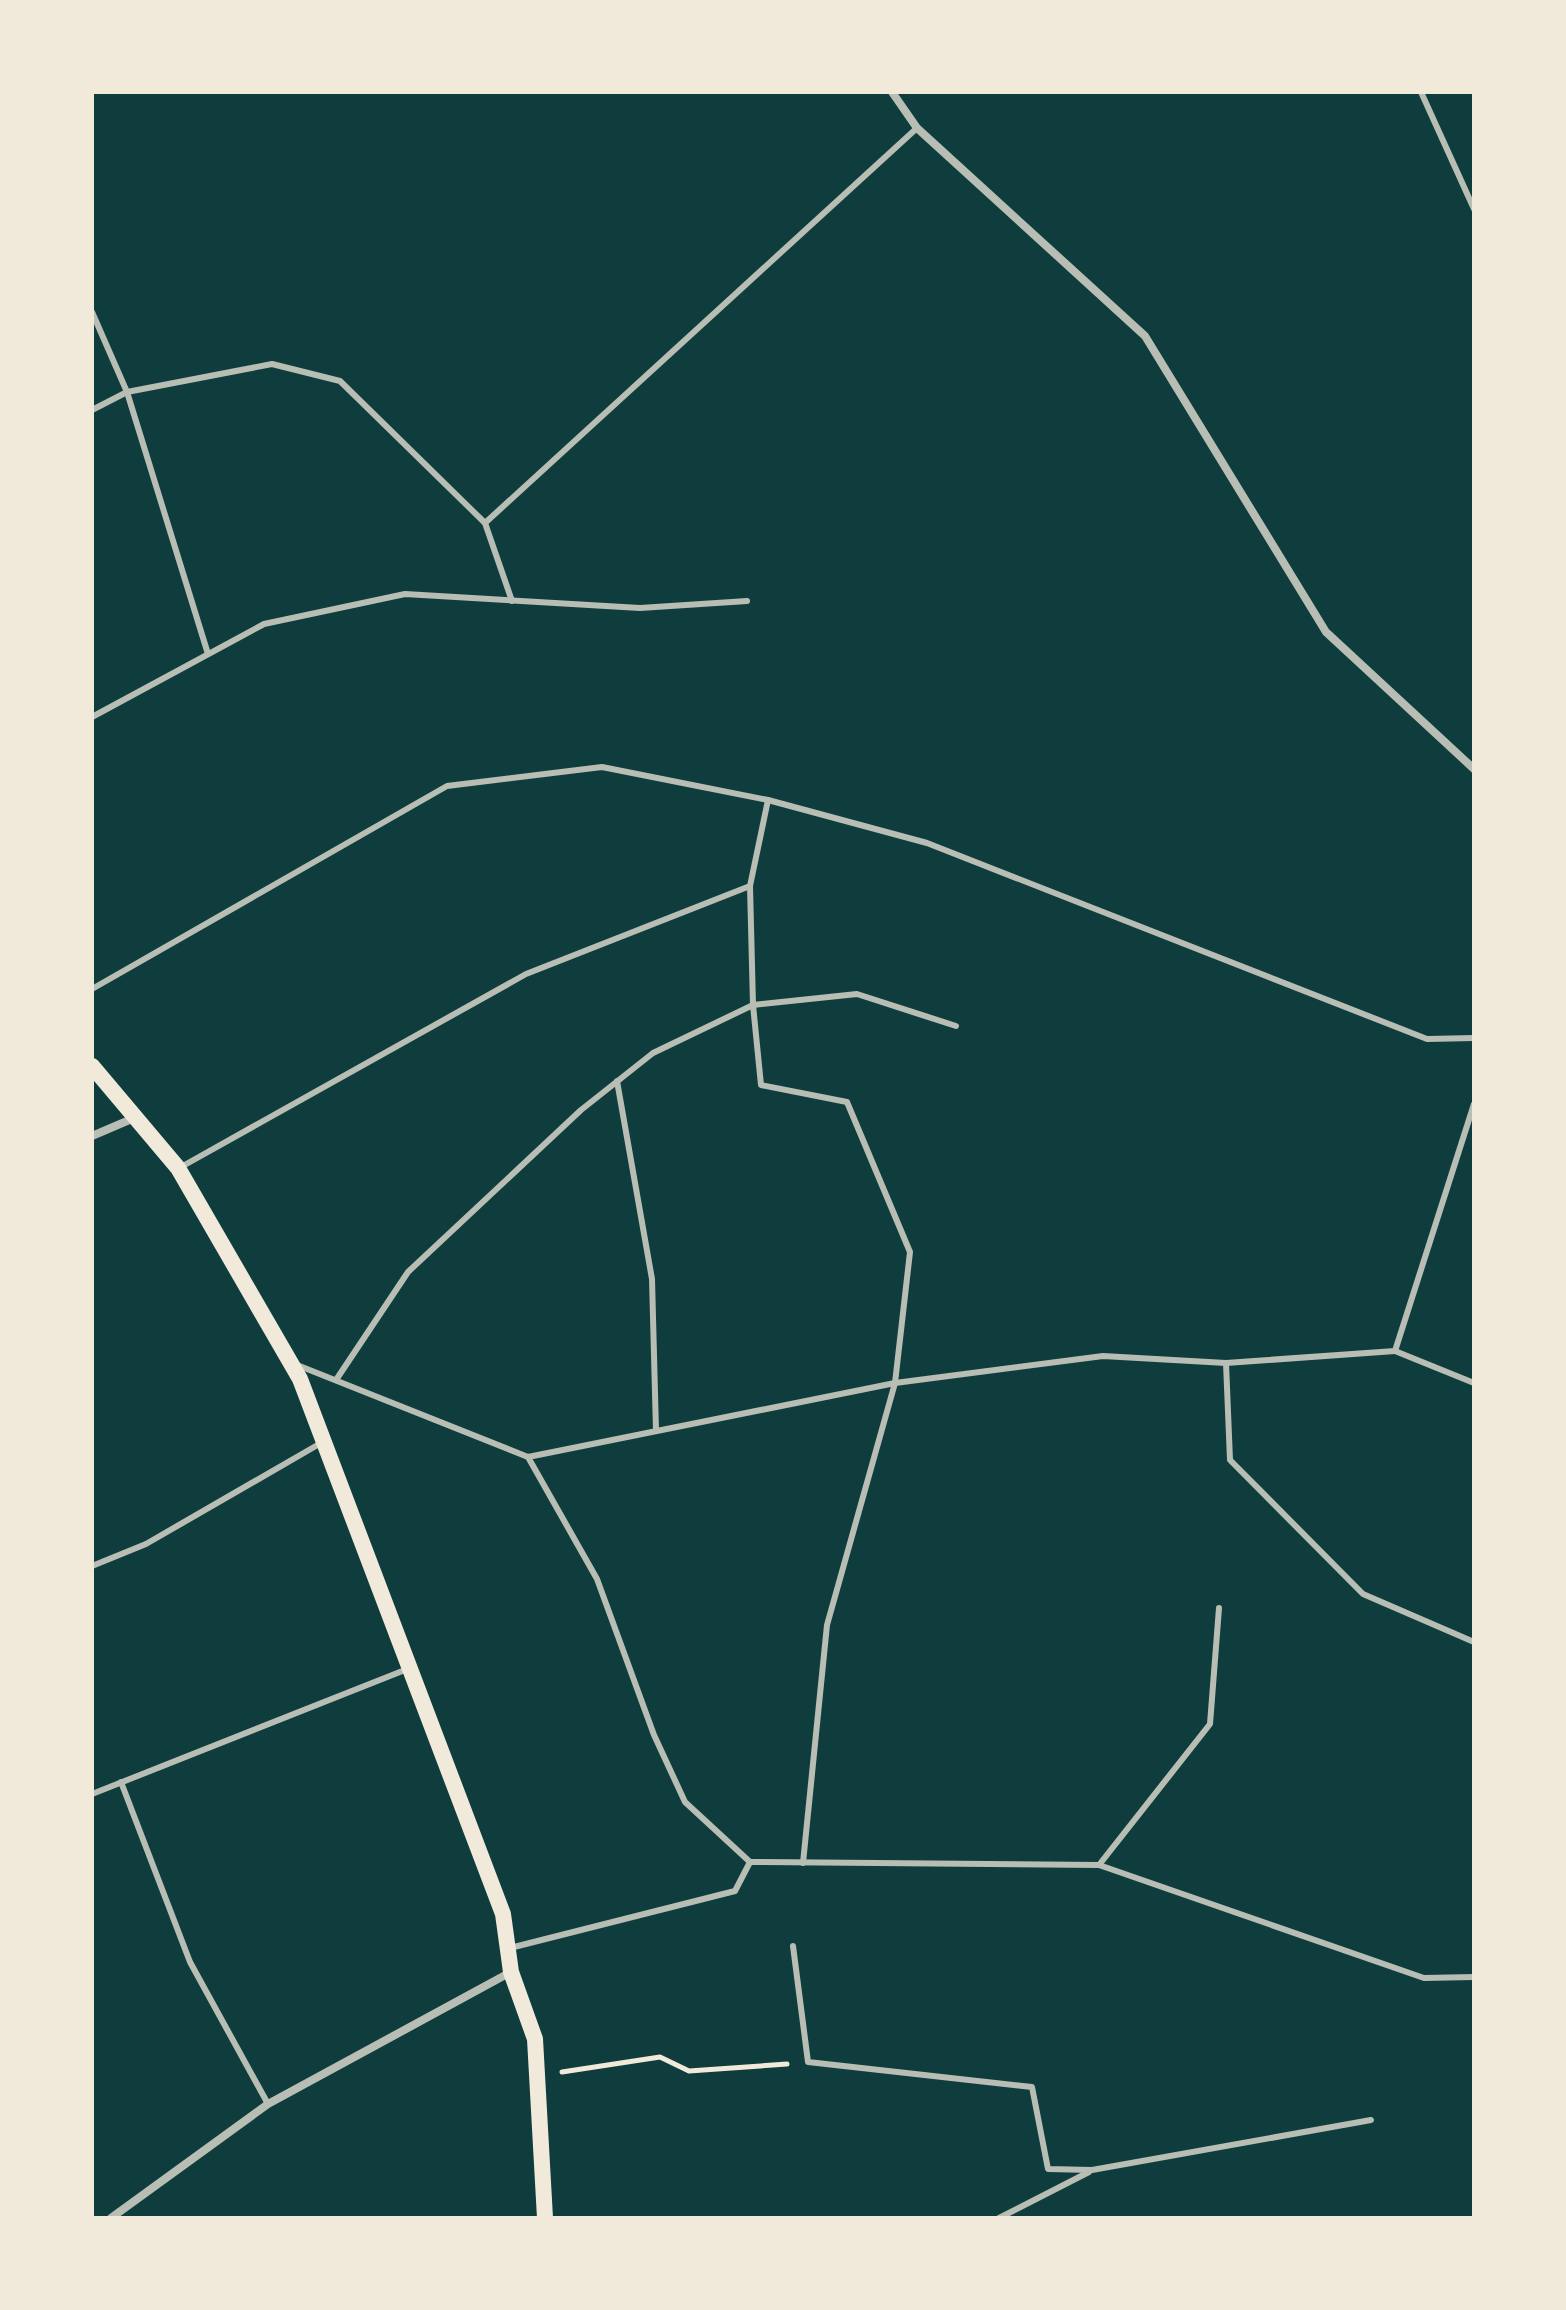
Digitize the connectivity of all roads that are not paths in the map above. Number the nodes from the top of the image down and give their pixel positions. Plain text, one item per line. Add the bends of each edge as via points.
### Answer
1 (892, 92) edge
2 (1421, 92) edge
3 (917, 128) junction
4 (1474, 209) edge
5 (92, 312) edge
6 (127, 392) junction
7 (92, 410) edge
8 (485, 523) junction
9 (512, 601) junction
10 (747, 601) dead end
11 (208, 654) junction
12 (92, 717) edge
13 (1474, 769) edge
14 (768, 800) junction
15 (750, 886) junction
16 (92, 989) edge
17 (753, 1005) junction
18 (956, 1026) dead end
19 (1474, 1038) edge
20 (92, 1066) edge
21 (617, 1081) junction
22 (1474, 1104) edge
23 (134, 1118) junction
24 (92, 1136) edge
25 (178, 1168) junction
26 (1395, 1351) junction
27 (290, 1362) junction
28 (1226, 1363) junction
29 (336, 1380) junction
30 (895, 1383) junction
31 (1474, 1383) edge
32 (656, 1431) junction
33 (324, 1441) junction
34 (528, 1457) junction
35 (92, 1566) edge
36 (1219, 1608) dead end
37 (1474, 1642) edge
38 (410, 1668) junction
39 (121, 1782) junction
40 (92, 1794) edge
41 (750, 1862) junction
42 (803, 1863) junction
43 (1099, 1865) junction
44 (793, 1946) dead end
45 (508, 1949) junction
46 (511, 1972) junction
47 (1474, 1977) edge
48 (268, 2104) junction
49 (1371, 2120) dead end
50 (1092, 2170) junction
51 (111, 2218) edge
52 (545, 2218) edge
53 (999, 2218) edge

1 - 3 street
2 - 4 lane
3 - 8 lane
3 - 13 street via 1145,336 1326,632
5 - 6 lane
6 - 7 lane
6 - 8 lane via 272,364 340,381
6 - 11 lane
8 - 9 lane
9 - 10 lane via 640,608
9 - 11 lane via 405,594 264,624
11 - 12 lane
14 - 15 lane
14 - 16 lane via 602,767 447,786
14 - 19 lane via 927,843 1427,1039
15 - 17 lane
15 - 25 lane via 526,974
17 - 18 lane via 857,994
17 - 21 lane via 653,1053
17 - 30 lane via 761,1085 847,1102 910,1252
20 - 23 main road
21 - 29 lane via 408,1272
21 - 32 lane via 652,1279
22 - 26 lane
23 - 24 street
23 - 25 main road
25 - 27 main road
26 - 28 lane
26 - 31 lane
27 - 29 lane
27 - 33 main road
28 - 30 lane via 1103,1356
28 - 37 lane via 1230,1460 1363,1594
29 - 34 lane
30 - 32 lane
30 - 42 lane via 827,1625
32 - 34 lane
33 - 35 lane via 146,1544
33 - 38 main road
34 - 41 lane via 597,1579 654,1735 685,1802
36 - 43 lane via 1210,1724
38 - 39 lane
38 - 45 main road via 503,1914
39 - 40 lane
39 - 48 lane via 190,1962
41 - 42 lane
41 - 45 lane via 735,1891
42 - 43 lane
43 - 47 lane via 1424,1978
44 - 50 lane via 808,2062 1032,2087 1048,2169
45 - 46 main road
46 - 48 street
46 - 52 main road via 535,2039
48 - 51 street
49 - 50 lane
50 - 53 lane

